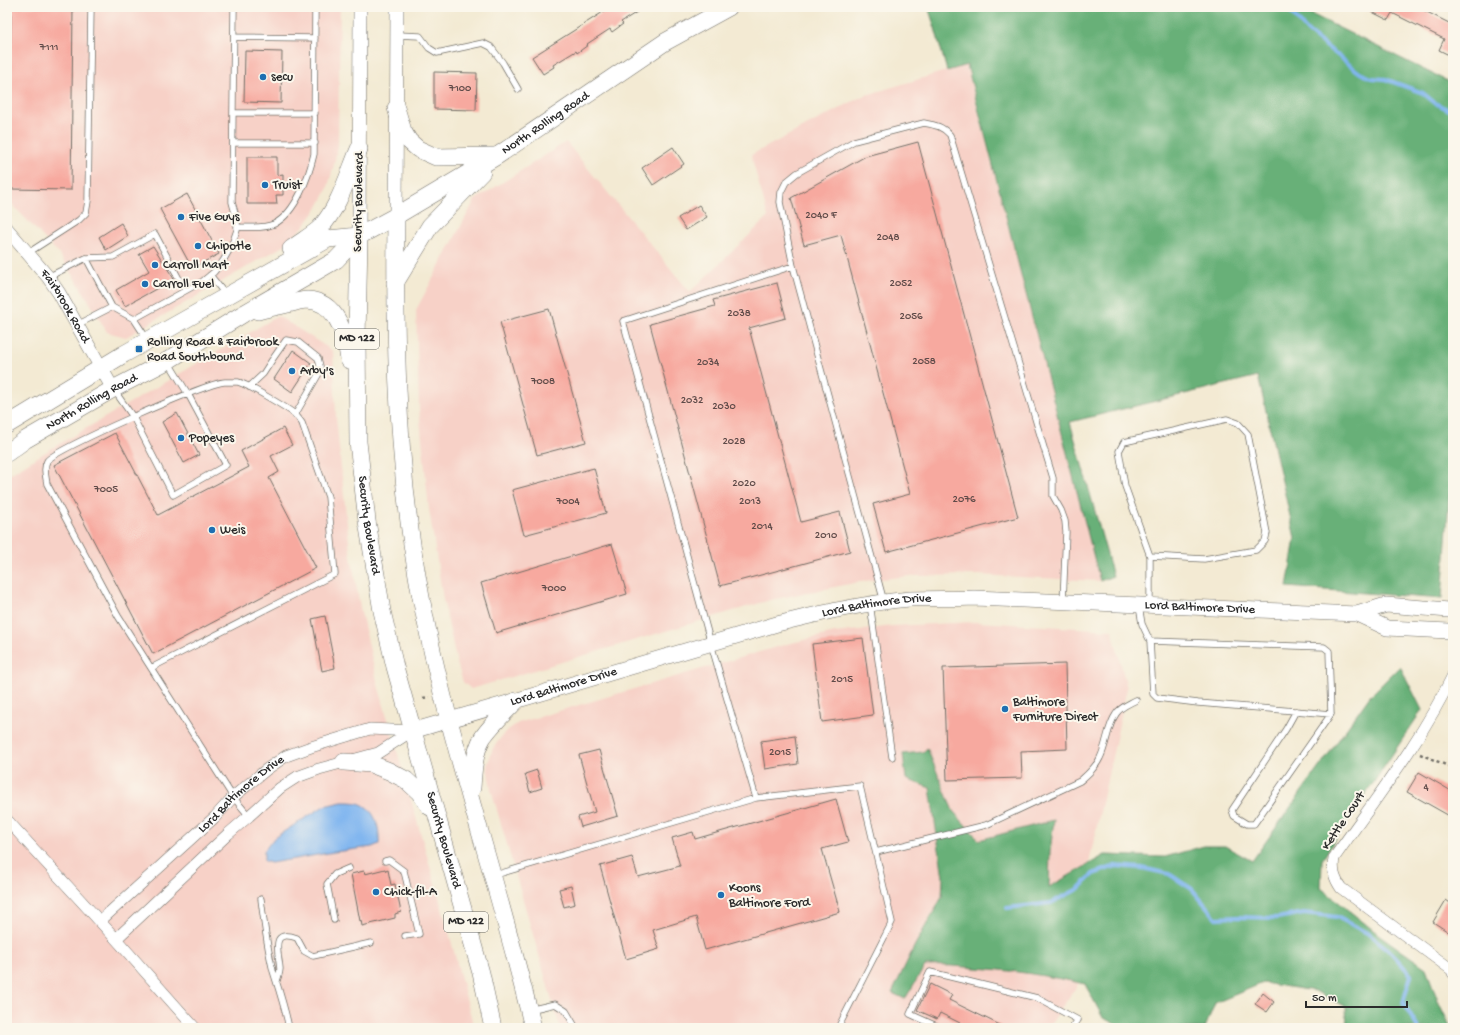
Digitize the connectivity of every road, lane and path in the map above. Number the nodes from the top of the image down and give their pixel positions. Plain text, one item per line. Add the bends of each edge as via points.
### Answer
1 (91, 7) edge
2 (234, 7) edge
3 (315, 7) edge
4 (360, 7) edge
5 (729, 7) edge
6 (397, 10) edge
7 (397, 35) junction
8 (234, 37) junction
9 (315, 38) junction
10 (518, 89) dead end
11 (396, 108) junction
12 (233, 113) junction
13 (315, 113) junction
14 (232, 143) junction
15 (314, 143) junction
16 (359, 149) junction
17 (497, 156) junction
18 (396, 216) junction
19 (237, 227) junction
20 (7, 229) edge
21 (359, 236) junction
22 (28, 252) junction
23 (86, 258) junction
24 (792, 266) junction
25 (210, 275) junction
26 (48, 277) junction
27 (395, 284) junction
28 (185, 290) junction
29 (226, 296) junction
30 (112, 307) junction
31 (243, 314) junction
32 (134, 319) junction
33 (77, 325) junction
34 (149, 340) junction
35 (167, 361) junction
36 (101, 368) junction
37 (249, 387) junction
38 (113, 389) junction
39 (188, 394) junction
40 (295, 415) junction
41 (133, 417) junction
42 (7, 425) edge
43 (358, 442) junction
44 (7, 453) edge
45 (1150, 556) junction
46 (1063, 602) junction
47 (877, 603) junction
48 (1144, 606) junction
49 (1451, 608) edge
50 (1357, 614) junction
51 (1451, 633) edge
52 (1150, 641) junction
53 (711, 644) junction
54 (151, 668) junction
55 (1453, 675) edge
56 (1136, 700) dead end
57 (516, 701) junction
58 (1296, 711) junction
59 (1331, 714) junction
60 (449, 721) junction
61 (412, 731) junction
62 (1411, 749) junction
63 (892, 757) dead end
64 (344, 762) junction
65 (1453, 768) edge
66 (233, 797) junction
67 (471, 798) junction
68 (756, 798) junction
69 (249, 816) junction
70 (437, 816) junction
71 (7, 820) edge
72 (876, 852) junction
73 (385, 860) dead end
74 (349, 868) dead end
75 (493, 875) junction
76 (261, 900) dead end
77 (334, 920) dead end
78 (100, 921) junction
79 (405, 936) dead end
80 (116, 939) junction
81 (371, 943) dead end
82 (1453, 971) edge
83 (277, 981) junction
84 (529, 1010) junction
85 (195, 1028) edge
86 (289, 1028) edge
87 (494, 1028) edge
88 (533, 1028) edge
89 (576, 1028) edge
90 (838, 1028) edge
91 (941, 1028) edge
92 (1072, 1028) edge

1 - 22 lane via 86,213
2 - 8 lane
3 - 9 lane
4 - 16 street, Security Boulevard
5 - 17 main road, North Rolling Road via 665,42
6 - 7 street
7 - 10 lane via 420,36 429,48 437,53 483,43 491,47
7 - 11 street
8 - 9 lane
8 - 12 lane
9 - 13 lane
11 - 17 main road via 403,131 418,149 436,157
11 - 18 street
12 - 13 lane
12 - 14 lane
13 - 15 lane
14 - 15 lane
14 - 19 lane via 232,202
15 - 19 lane via 310,170 293,206 284,218 273,225 263,227
16 - 21 street, Security Boulevard
16 - 29 main road via 339,197 319,229
17 - 18 main road, North Rolling Road
17 - 27 main road via 430,226
18 - 21 main road, North Rolling Road
18 - 27 main road, MD 122
19 - 25 lane via 231,247
20 - 22 street, Fairbrook Road
21 - 29 main road, North Rolling Road via 328,239
21 - 31 main road, North Rolling Road via 336,260
21 - 43 main road, Security Boulevard / MD 122
22 - 26 street, Fairbrook Road
23 - 26 lane
23 - 28 lane via 113,257 155,234
23 - 30 lane
24 - 46 lane via 780,202 786,182 797,173 854,141 924,123 935,124 950,135 1053,478 1053,496 1062,510 1065,521
24 - 47 lane
24 - 53 lane via 623,321
25 - 28 lane
25 - 29 lane
26 - 33 street, Fairbrook Road
27 - 60 main road, MD 122 via 398,412 405,494 422,602
28 - 32 lane
29 - 34 main road, North Rolling Road
30 - 32 lane
30 - 33 lane
31 - 35 main road, North Rolling Road
31 - 43 main road via 306,300 328,308 337,320 347,344
32 - 34 lane
33 - 36 street, Fairbrook Road
34 - 36 main road, North Rolling Road
35 - 38 main road, North Rolling Road
35 - 39 lane
36 - 38 street, Fairbrook Road
36 - 42 main road, North Rolling Road
37 - 39 lane via 238,382 223,381
37 - 40 lane
37 - 40 lane via 263,374 286,340 298,342 318,358 321,370
38 - 41 lane
38 - 44 main road, North Rolling Road
39 - 41 lane
39 - 41 lane via 226,465 173,495
40 - 54 lane via 302,423 328,497 335,574
41 - 54 lane via 57,453 47,461 44,471 47,484 118,616
43 - 61 main road, Security Boulevard / MD 122 via 367,522 382,610
45 - 45 lane via 1125,486 1119,451 1124,442 1227,419 1238,423 1248,434 1267,533 1265,541 1256,550 1204,559
45 - 48 lane
46 - 47 main road, Lord Baltimore Drive via 974,598 911,599
46 - 48 main road, Lord Baltimore Drive
47 - 53 main road, Lord Baltimore Drive via 828,611
47 - 63 lane
48 - 50 main road, Lord Baltimore Drive
48 - 52 lane via 1142,624
49 - 50 main road, Lord Baltimore Drive via 1386,605
49 - 51 main road, Lord Baltimore Drive via 1445,618 1446,627
50 - 51 main road, Lord Baltimore Drive via 1387,628
52 - 58 lane via 1153,694 1157,698
52 - 59 lane via 1324,647 1328,651
53 - 57 main road, Lord Baltimore Drive
53 - 68 lane
54 - 66 lane
55 - 62 street, Kettle Court
56 - 72 lane via 1116,714 1100,758 1090,772 1080,780 986,825
57 - 60 main road, Lord Baltimore Drive
57 - 67 main road via 482,738 474,762
58 - 59 lane
58 - 59 lane via 1232,810 1234,816 1247,824 1254,824
60 - 61 main road, Lord Baltimore Drive
60 - 67 main road, MD 122
61 - 64 street, Lord Baltimore Drive via 378,753
61 - 66 street, Lord Baltimore Drive via 370,729 286,756
61 - 70 main road, Security Boulevard / MD 122
62 - 65 path
62 - 82 street, Kettle Court via 1334,858 1334,878 1350,896
64 - 69 street, Lord Baltimore Drive via 297,777 280,788
64 - 70 main road via 371,764 406,780 419,792
66 - 69 lane
66 - 78 street, Lord Baltimore Drive via 215,817
67 - 75 main road, MD 122
68 - 72 lane via 860,786
68 - 75 lane
69 - 80 street, Lord Baltimore Drive
70 - 87 main road, Security Boulevard / MD 122
71 - 78 street
72 - 90 lane via 892,922
73 - 79 lane via 389,860 404,871 419,934
74 - 77 lane via 336,874 327,884
75 - 84 main road, MD 122
76 - 83 lane via 265,932
78 - 80 street
80 - 85 street
81 - 83 lane via 312,956 304,951 297,938 282,936 276,945 280,971
83 - 86 lane
84 - 88 main road, MD 122
84 - 89 lane via 555,1004 566,1011
91 - 92 lane via 910,1014 930,972 1037,998 1078,1020

